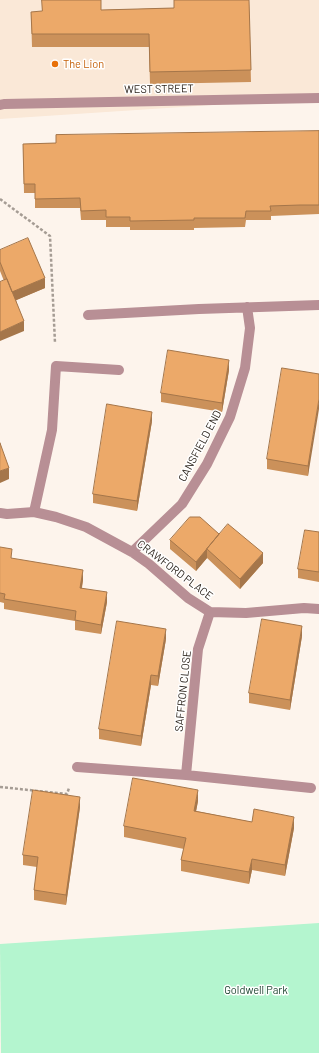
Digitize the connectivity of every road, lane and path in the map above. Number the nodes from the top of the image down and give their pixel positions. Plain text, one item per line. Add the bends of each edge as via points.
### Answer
1 (319, 98) edge
2 (0, 105) edge
3 (0, 199) edge
4 (319, 305) edge
5 (247, 307) junction
6 (88, 315) dead end
7 (56, 366) junction
8 (119, 370) dead end
9 (34, 512) junction
10 (0, 513) edge
11 (132, 552) junction
12 (319, 609) edge
13 (210, 612) junction
14 (77, 767) joint
15 (186, 775) junction
16 (0, 787) edge
17 (311, 788) dead end

1 - 2 street, WEST STREET
3 - 7 path via 50,236
4 - 5 street
5 - 6 street
5 - 11 street, CANSFIELD END via 250,328 245,368 230,417 207,464 182,504
7 - 8 street
7 - 9 street via 52,430
9 - 10 street, CRAWFORD PLACE
9 - 11 street, CRAWFORD PLACE via 86,527
11 - 13 street, CRAWFORD PLACE via 188,598
12 - 13 street, CRAWFORD PLACE
13 - 15 street, SAFFRON CLOSE via 198,649
14 - 15 street
14 - 16 path via 67,794
15 - 17 street

